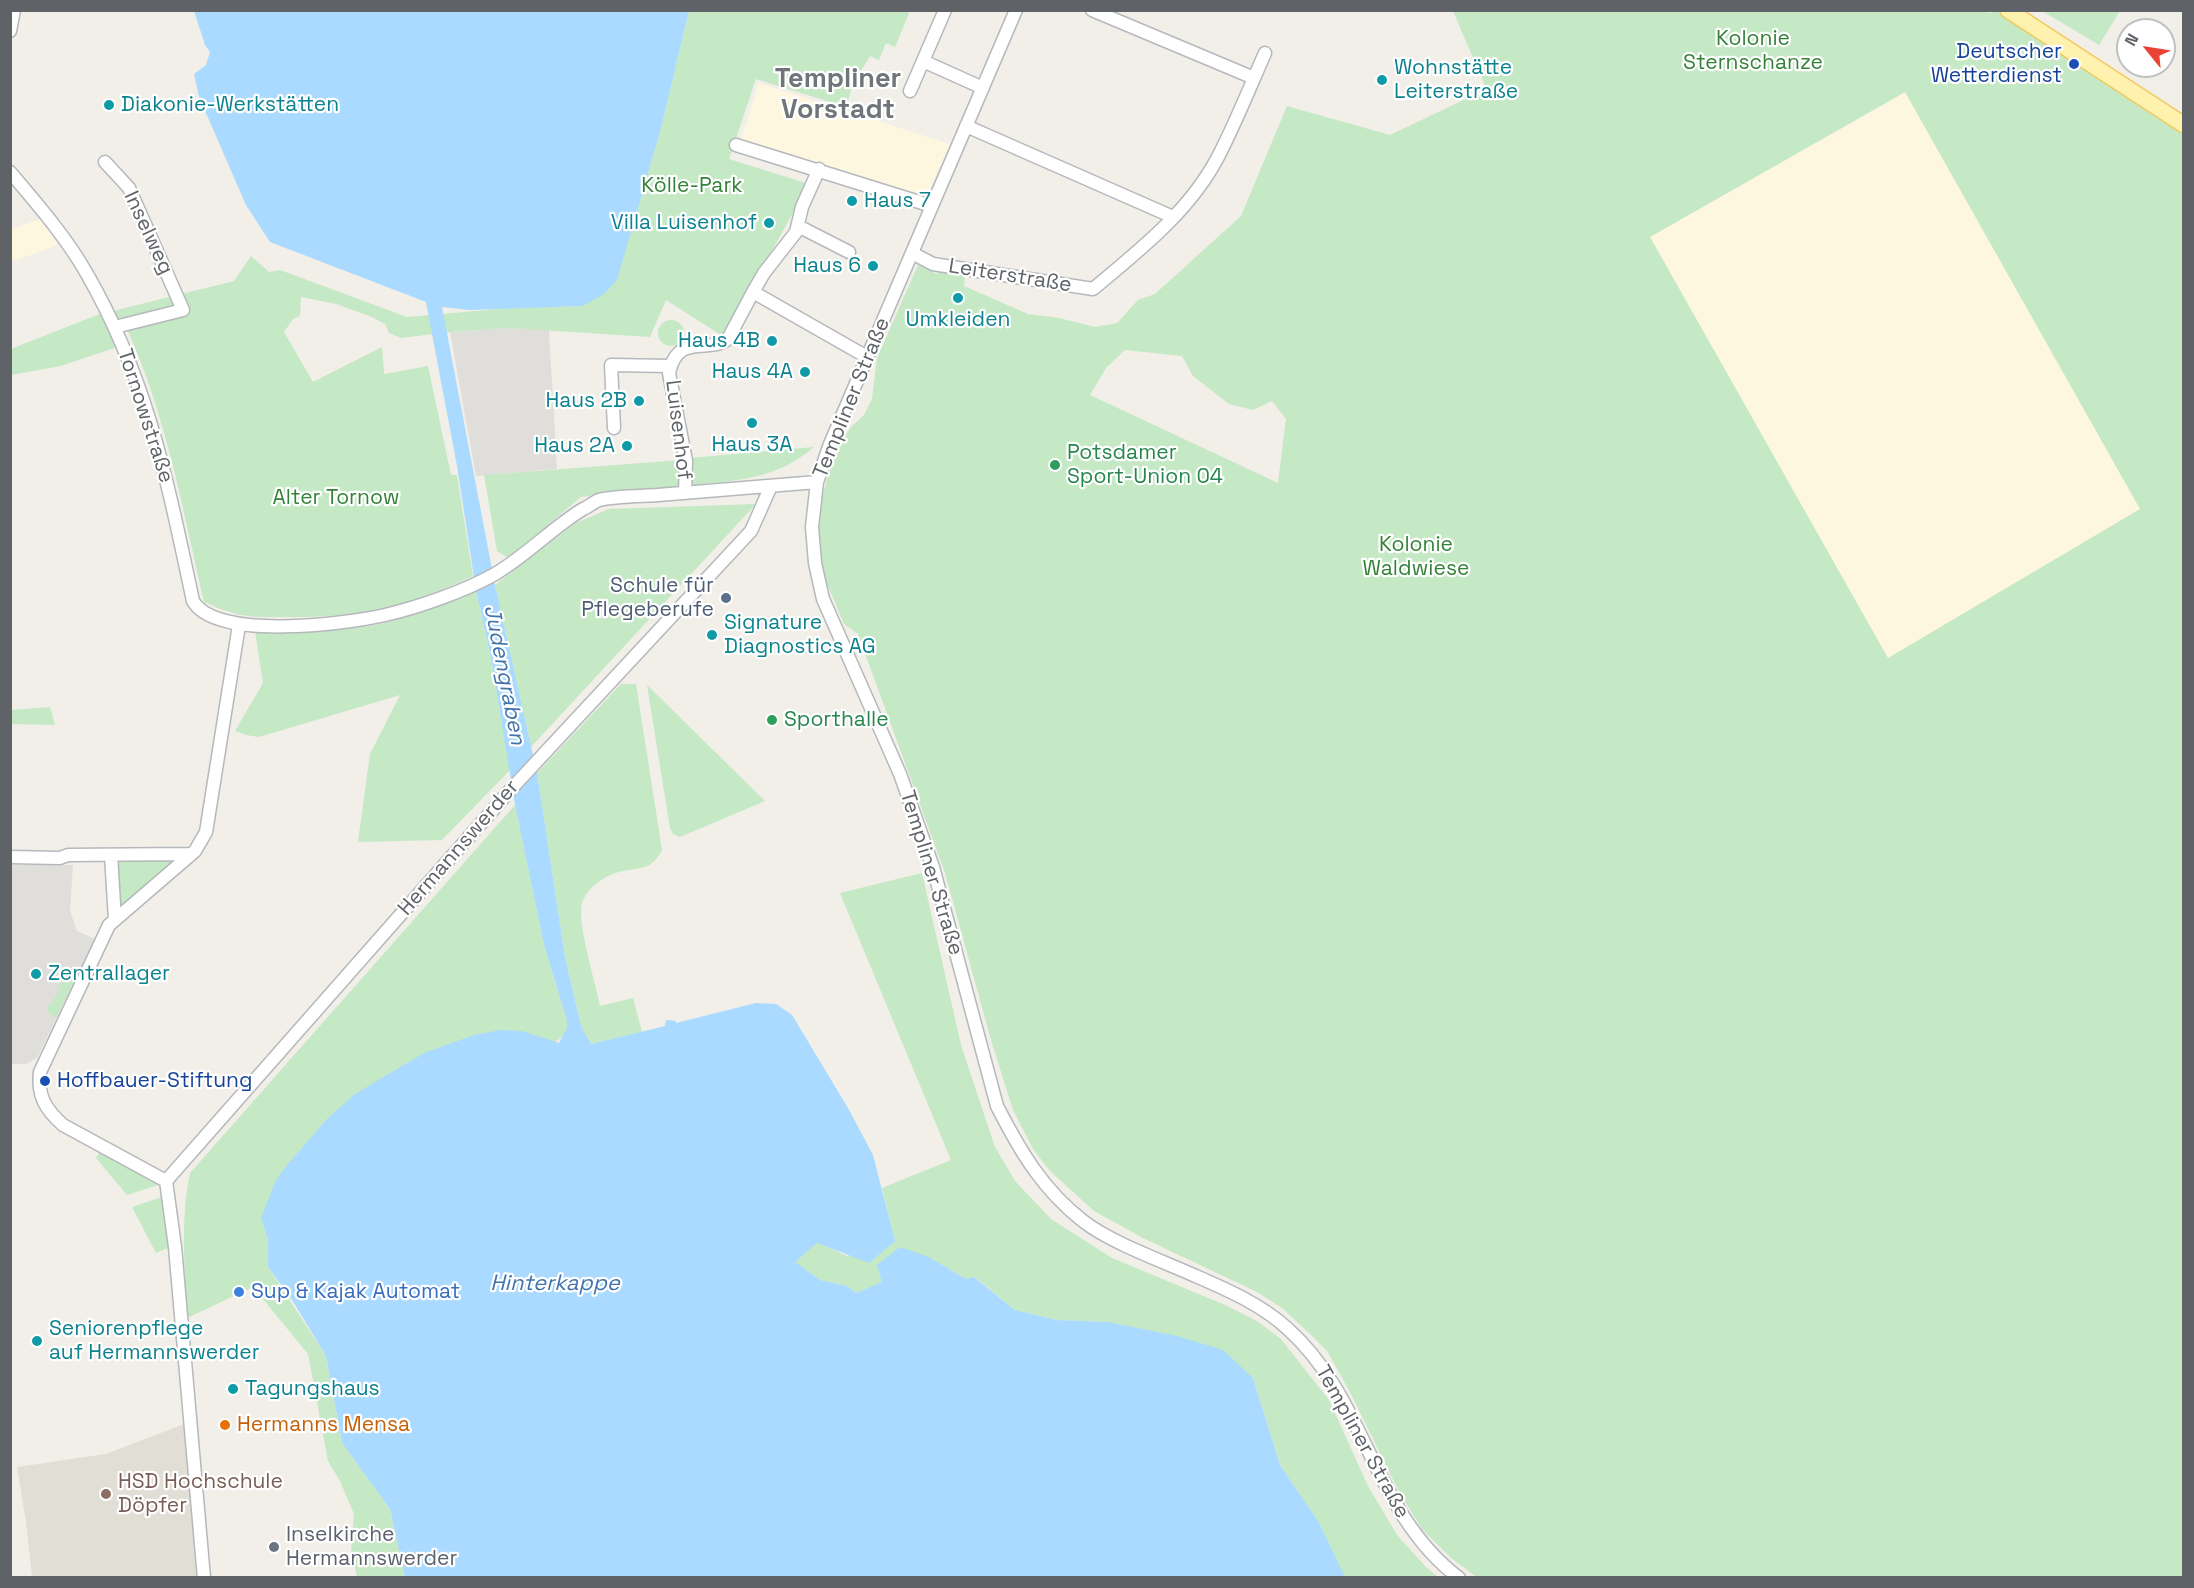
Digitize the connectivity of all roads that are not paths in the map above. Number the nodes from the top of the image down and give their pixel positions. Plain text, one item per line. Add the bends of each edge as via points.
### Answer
1 (14, 10) edge
2 (945, 10) edge
3 (1017, 10) edge
4 (1092, 10) edge
5 (2008, 10) edge
6 (10, 31) edge
7 (1265, 53) dead end
8 (923, 61) junction
9 (1254, 78) junction
10 (983, 88) junction
11 (910, 91) dead end
12 (2184, 124) edge
13 (966, 126) junction
14 (736, 145) dead end
15 (105, 162) dead end
16 (819, 169) junction
17 (10, 172) edge
18 (932, 206) junction
19 (1173, 217) junction
20 (798, 226) junction
21 (849, 252) dead end
22 (912, 254) junction
23 (753, 292) junction
24 (115, 327) junction
25 (867, 357) junction
26 (670, 366) junction
27 (614, 428) dead end
28 (817, 482) junction
29 (771, 486) junction
30 (685, 493) junction
31 (239, 625) junction
32 (190, 854) junction
33 (111, 855) junction
34 (10, 857) edge
35 (115, 920) junction
36 (166, 1181) junction
37 (204, 1578) edge
38 (1459, 1578) edge

1 - 6 street
2 - 8 street
3 - 10 street, Templiner Straße
4 - 9 street
5 - 12 main road
7 - 9 street, Leiterstraße
8 - 10 street
8 - 11 street
9 - 19 street, Leiterstraße via 1219,156
10 - 13 street, Templiner Straße
13 - 18 street, Templiner Straße
13 - 19 street
14 - 16 street
15 - 24 street, Inselweg via 129,188 183,310
16 - 18 street
16 - 20 street, Luisenhof
17 - 24 street, Tornowstraße via 71,249
18 - 22 street, Templiner Straße
19 - 22 street, Leiterstraße via 1093,289 933,264
20 - 21 street
20 - 23 street, Luisenhof
22 - 25 street, Templiner Straße
23 - 25 street
23 - 26 street, Luisenhof via 728,339 687,348
24 - 31 street, Tornowstraße via 151,424 193,601 201,612
25 - 28 street, Templiner Straße
26 - 27 street, Luisenhof via 612,365
26 - 30 street, Luisenhof via 686,461
28 - 29 street
28 - 38 street, Templiner Straße via 813,527 815,563 823,598 904,786 937,879 997,1106 1016,1142 1034,1172 1084,1222 1263,1309 1288,1329 1339,1392 1398,1511 1415,1536
29 - 30 street
29 - 36 street, Hermannswerder via 751,531 513,787
30 - 31 street via 600,500 563,522 494,574 410,608 351,621
31 - 32 street via 206,832
32 - 33 street
32 - 35 street
33 - 34 street
33 - 35 street
35 - 36 street via 108,926 43,1063 40,1094 49,1112 63,1125
36 - 37 street

